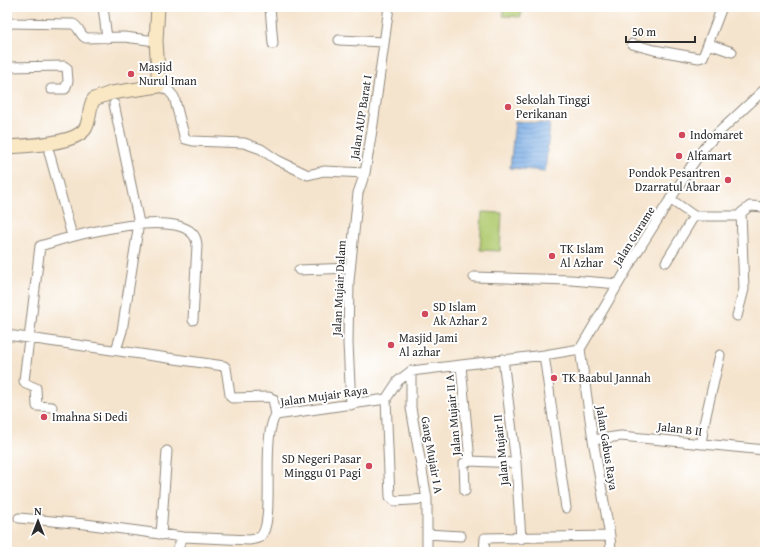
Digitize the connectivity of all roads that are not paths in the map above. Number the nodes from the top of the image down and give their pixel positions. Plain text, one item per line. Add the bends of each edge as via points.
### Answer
1 (103, 7) edge
2 (158, 7) edge
3 (270, 7) edge
4 (389, 7) edge
5 (722, 7) edge
6 (7, 23) edge
7 (107, 38) junction
8 (339, 40) dead end
9 (156, 41) junction
10 (384, 42) junction
11 (273, 44) dead end
12 (632, 44) dead end
13 (709, 44) junction
14 (732, 52) dead end
15 (7, 67) edge
16 (159, 86) junction
17 (50, 89) dead end
18 (765, 89) edge
19 (114, 104) dead end
20 (7, 147) edge
21 (49, 152) dead end
22 (364, 173) junction
23 (674, 202) junction
24 (765, 207) edge
25 (691, 214) junction
26 (740, 216) junction
27 (139, 223) junction
28 (72, 236) junction
29 (666, 262) dead end
30 (350, 268) junction
31 (299, 270) dead end
32 (474, 277) dead end
33 (618, 284) junction
34 (737, 316) dead end
35 (193, 320) dead end
36 (7, 335) edge
37 (29, 337) junction
38 (580, 348) junction
39 (116, 350) junction
40 (544, 355) junction
41 (720, 355) dead end
42 (503, 359) junction
43 (461, 366) junction
44 (411, 371) junction
45 (386, 399) junction
46 (351, 405) junction
47 (52, 407) dead end
48 (276, 415) junction
49 (595, 439) junction
50 (702, 444) junction
51 (765, 450) edge
52 (167, 451) dead end
53 (470, 461) junction
54 (516, 463) junction
55 (465, 491) dead end
56 (427, 499) junction
57 (566, 508) dead end
58 (19, 518) dead end
59 (427, 534) junction
60 (161, 535) junction
61 (461, 536) dead end
62 (610, 536) junction
63 (183, 537) junction
64 (521, 539) junction
65 (176, 552) edge
66 (427, 552) edge
67 (484, 552) edge
68 (611, 552) edge

1 - 7 street
2 - 9 street
3 - 11 street
4 - 10 street, Jalan AUP Barat I
5 - 13 street
6 - 7 street via 73,24 86,38
7 - 9 street
8 - 10 street
9 - 16 street
10 - 22 street, Jalan AUP Barat I
12 - 13 street via 699,58 704,55
13 - 14 street
15 - 17 street via 64,66 68,81 65,89
16 - 20 street via 100,96 92,102 88,123 78,136 52,143
16 - 22 street, Jalan AUP Barat I via 170,91 174,97 185,139 244,143 261,149 308,175 324,171
18 - 23 street, Jalan Gurame via 704,148
19 - 27 street
21 - 28 street
22 - 30 street, Jalan Mujair Dalam via 358,193
23 - 25 street
23 - 33 street, Jalan Gurame
24 - 26 street via 750,206
25 - 26 street
25 - 29 street
26 - 34 street via 744,290
27 - 28 street
27 - 35 street via 180,227 192,231 197,238
27 - 39 street via 122,331
28 - 37 street via 40,246
30 - 31 street
30 - 46 street, Jalan Mujair Dalam via 348,343
32 - 33 street
33 - 38 street, Jalan Gurame
36 - 37 street
37 - 39 street
37 - 47 street via 24,382 36,388 37,406
38 - 40 street
38 - 49 street, Jalan Gabus Raya
39 - 48 street via 224,366 232,398 269,397 273,399
40 - 42 street
40 - 57 street
41 - 50 street via 704,424
42 - 43 street
42 - 54 street, Jalan Mujair II
43 - 44 street
43 - 53 street, Jalan Mujair II A
44 - 45 street, Jalan Mujair Raya via 398,381
44 - 56 street, Gang Mujair I A via 411,408
45 - 46 street, Jalan Mujair Raya
45 - 56 street via 390,497 395,501
46 - 48 street, Jalan Mujair Raya
48 - 63 street, Jalan Mujair Raya via 272,421 266,519 262,535 258,539 250,540
49 - 50 street, Jalan B II via 615,436 648,437
49 - 62 street, Jalan Gabus Raya
50 - 51 street, Jalan B II
52 - 60 street
53 - 54 street
53 - 55 street via 463,466
54 - 64 street, Jalan Mujair II
56 - 59 street, Gang Mujair I A
58 - 60 street
59 - 61 street
59 - 66 street, Gang Mujair I A
60 - 63 street
62 - 64 street
62 - 68 street, Jalan Gabus Raya
63 - 65 street
64 - 67 street via 485,538

